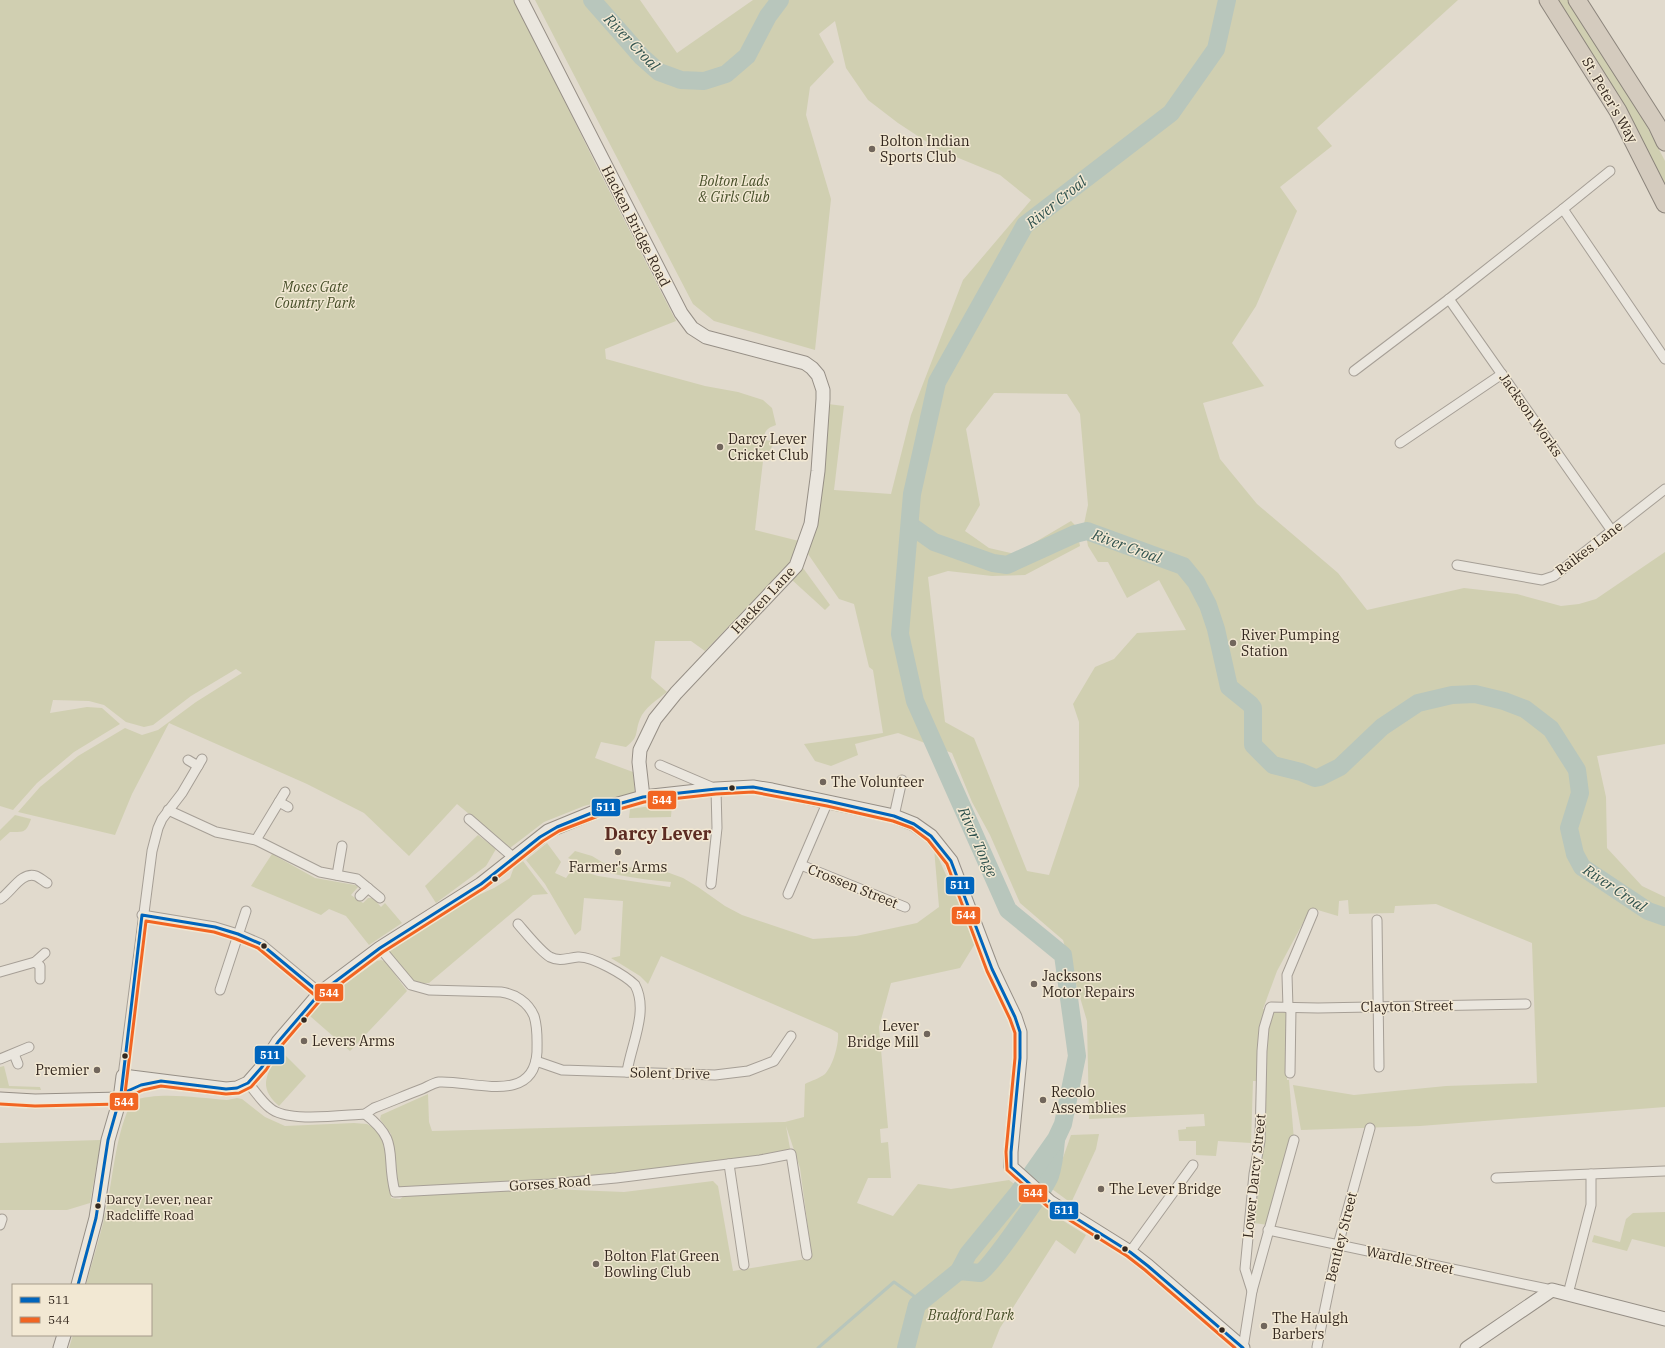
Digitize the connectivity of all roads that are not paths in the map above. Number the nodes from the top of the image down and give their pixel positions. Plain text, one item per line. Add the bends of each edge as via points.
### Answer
1 (521, 0) edge
2 (1548, 0) edge
3 (1577, 0) edge
4 (1661, 131) edge
5 (1665, 142) edge
6 (1610, 171) dead end
7 (1665, 204) edge
8 (1563, 209) junction
9 (1449, 299) junction
10 (1665, 359) edge
11 (1354, 371) dead end
12 (1502, 374) junction
13 (818, 375) joint
14 (1400, 443) dead end
15 (1665, 489) edge
16 (1612, 531) junction
17 (1456, 565) dead end
18 (188, 760) dead end
19 (660, 765) dead end
20 (902, 780) dead end
21 (716, 789) junction
22 (285, 792) dead end
23 (643, 797) junction
24 (828, 801) junction
25 (279, 802) junction
26 (288, 807) dead end
27 (168, 810) junction
28 (894, 816) junction
29 (469, 819) dead end
30 (256, 840) junction
31 (342, 846) dead end
32 (516, 856) junction
33 (801, 864) junction
34 (337, 875) junction
35 (47, 883) dead end
36 (711, 884) dead end
37 (368, 888) junction
38 (788, 894) dead end
39 (360, 896) dead end
40 (380, 898) dead end
41 (0, 899) edge
42 (905, 907) dead end
43 (246, 910) dead end
44 (1313, 914) dead end
45 (142, 915) junction
46 (1377, 920) dead end
47 (518, 924) dead end
48 (238, 934) junction
49 (380, 948) junction
50 (45, 953) dead end
51 (35, 962) junction
52 (0, 972) edge
53 (40, 979) dead end
54 (220, 990) dead end
55 (320, 993) junction
56 (1526, 1004) dead end
57 (1378, 1007) junction
58 (1289, 1008) junction
59 (790, 1036) dead end
60 (29, 1047) dead end
61 (14, 1054) junction
62 (0, 1059) edge
63 (536, 1061) junction
64 (18, 1064) dead end
65 (1379, 1066) dead end
66 (627, 1072) junction
67 (1290, 1074) dead end
68 (123, 1076) junction
69 (161, 1081) junction
70 (248, 1083) junction
71 (120, 1097) junction
72 (0, 1099) edge
73 (365, 1114) junction
74 (1370, 1128) dead end
75 (1294, 1140) dead end
76 (729, 1164) junction
77 (1193, 1165) dead end
78 (1665, 1171) edge
79 (1591, 1174) junction
80 (1496, 1178) dead end
81 (1268, 1230) junction
82 (1338, 1245) junction
83 (1130, 1252) junction
84 (807, 1255) dead end
85 (744, 1265) dead end
86 (78, 1284) edge
87 (1552, 1290) junction
88 (1252, 1291) junction
89 (1568, 1294) junction
90 (1665, 1319) edge
91 (64, 1336) edge
92 (1317, 1347) edge
93 (60, 1348) edge
94 (1243, 1348) edge
95 (1467, 1348) edge

1 - 13 main road, Hacken Bridge Road via 681,313 692,328 715,340 797,360 812,368
2 - 7 highway, St. Peter's Way via 1618,111
3 - 4 highway, St. Peter's Way
4 - 5 highway, St. Peter's Way
6 - 8 street
8 - 9 street
8 - 10 street
9 - 11 street
9 - 12 street, Jackson Works
12 - 14 street
12 - 16 street, Jackson Works
13 - 23 main road, Hacken Lane via 823,399 818,471 811,524 796,566 676,693 655,719 640,750
15 - 16 street, Raikes Lane
16 - 17 street, Raikes Lane via 1554,576 1542,580
18 - 27 street via 200,763 182,793
19 - 21 street
20 - 28 street
21 - 23 main road
21 - 24 main road via 753,787
21 - 36 street via 717,828
22 - 25 street
23 - 32 main road via 604,808 556,827
24 - 28 main road
24 - 33 street
25 - 26 street
25 - 30 street
27 - 30 street via 216,832
27 - 45 street via 158,828 152,851
28 - 83 main road via 914,824 931,836 951,861 992,969 1018,1024 1021,1043 1011,1168 1050,1202
29 - 32 street
30 - 34 street via 320,872
31 - 34 street
32 - 49 main road via 481,884
33 - 38 street
33 - 42 street, Crossen Street
34 - 37 street via 357,879
35 - 41 street via 37,872 21,880
37 - 39 street
37 - 40 street
43 - 48 street
44 - 58 street via 1286,975
45 - 48 street via 215,927
45 - 68 street
46 - 57 street
47 - 66 street via 551,957 560,960 589,958 635,985 640,1002 639,1018
48 - 54 street
48 - 55 street via 261,944
49 - 55 main road
49 - 63 street via 411,985 429,990 501,992 512,994 525,1002 534,1015 538,1032
50 - 51 street
51 - 52 street
51 - 53 street via 40,966
55 - 70 main road via 278,1042
56 - 57 street, Clayton Street
57 - 58 street, Clayton Street
57 - 65 street
58 - 67 street
58 - 88 street, Lower Darcy Street via 1271,1007 1264,1028 1260,1141 1254,1174 1245,1269
59 - 66 street, Solent Drive via 774,1061 748,1071 714,1075
60 - 61 street
61 - 62 street
61 - 64 street
63 - 66 street, Solent Drive via 562,1070
63 - 73 street via 530,1075 518,1083 504,1087 438,1082
68 - 69 main road
68 - 71 main road
69 - 70 main road via 226,1089 238,1088
69 - 71 main road via 142,1085
70 - 73 street via 270,1109 282,1114 296,1117
71 - 72 main road via 35,1101
71 - 86 main road via 108,1140 96,1218
73 - 76 street, Gorses Road via 377,1123 390,1146 395,1192 550,1184
74 - 82 street, Bentley Street
75 - 81 street
76 - 84 street, Gorses Road via 791,1154
76 - 85 street
77 - 83 street
78 - 79 street
79 - 80 street
79 - 89 street via 1591,1205
81 - 82 street, Wardle Street
81 - 88 street
82 - 87 street, Wardle Street
82 - 92 street, Bentley Street
83 - 94 main road
87 - 89 main road
87 - 95 main road
88 - 94 street
89 - 90 main road
91 - 93 main road

